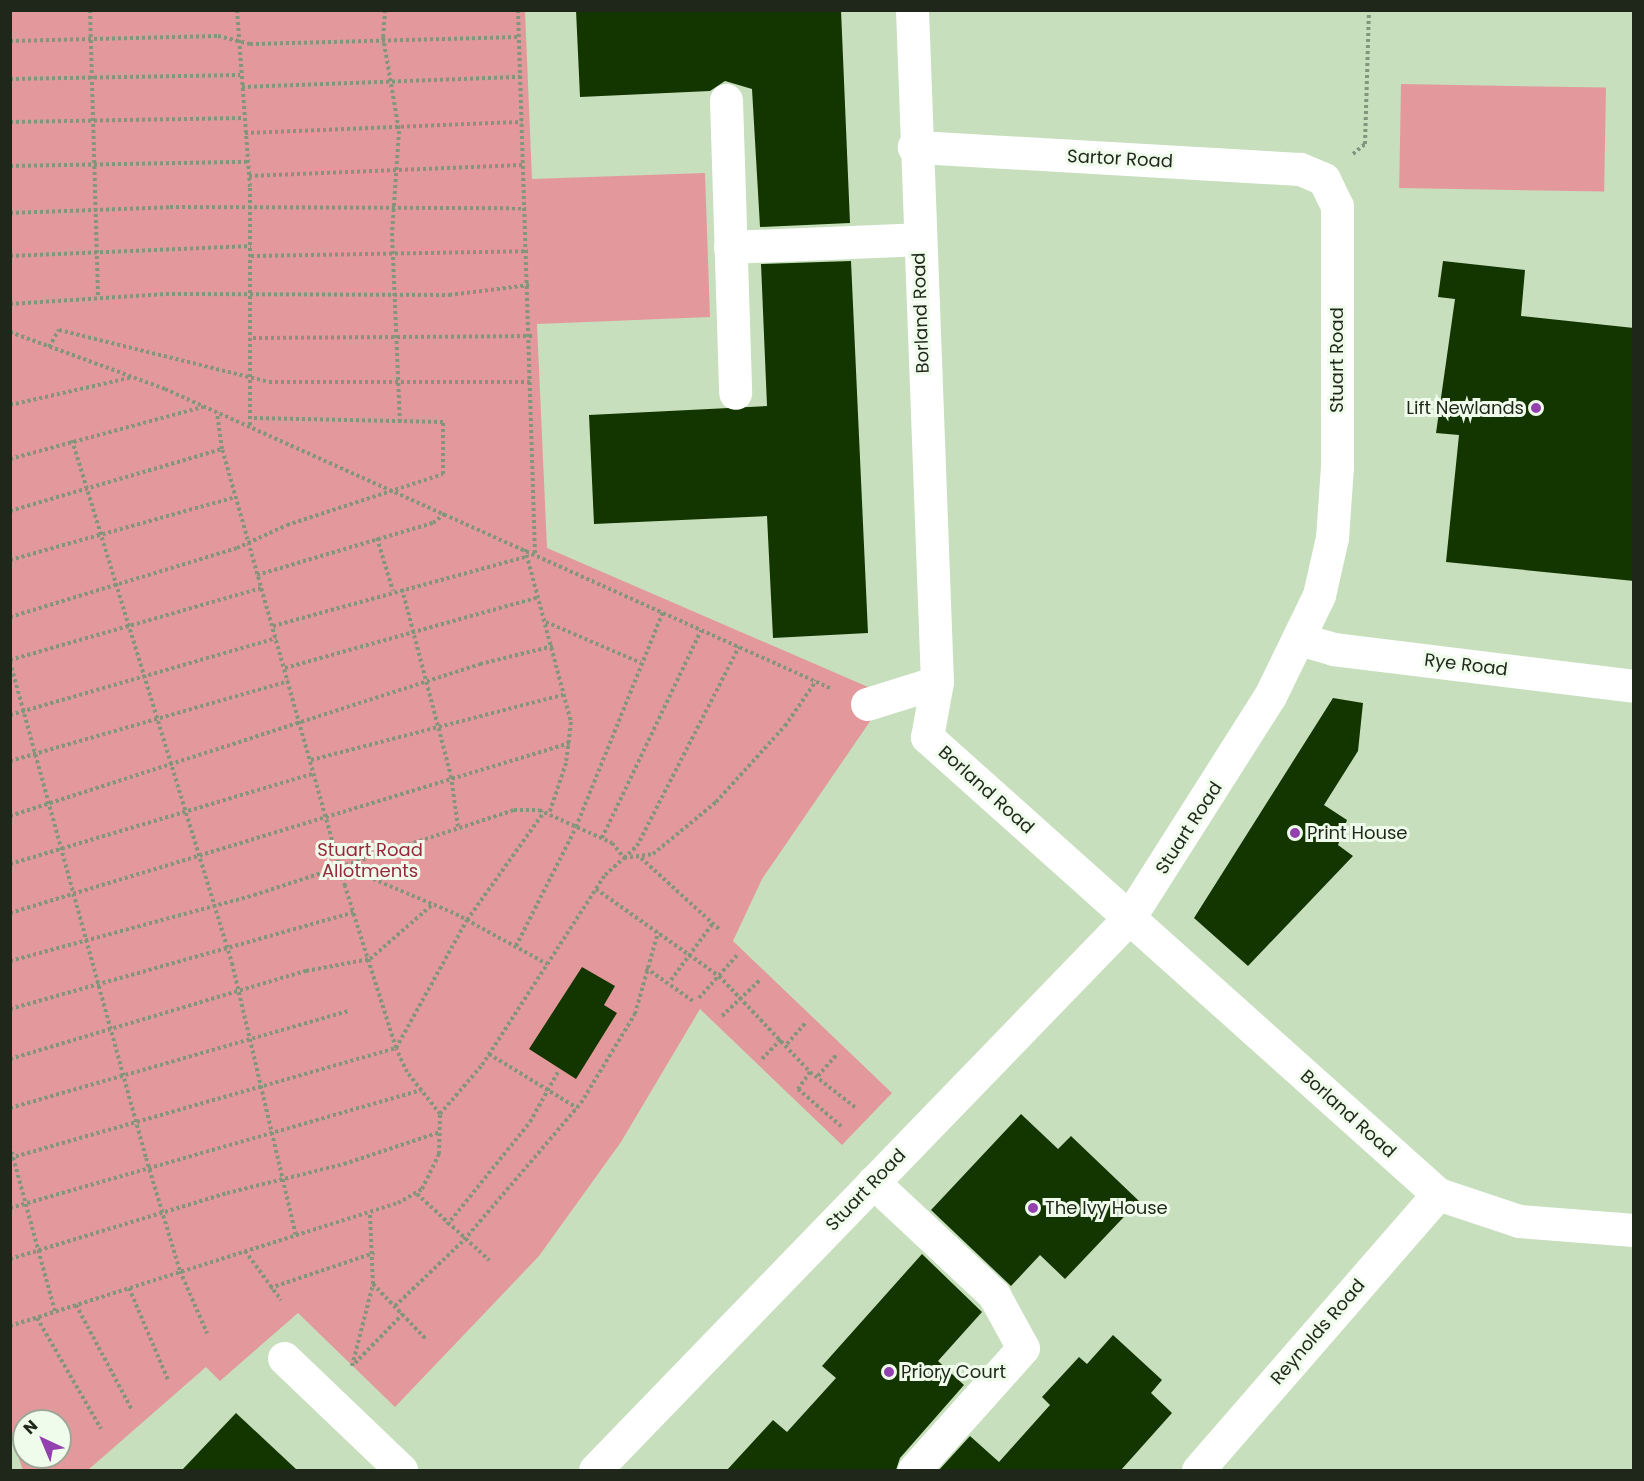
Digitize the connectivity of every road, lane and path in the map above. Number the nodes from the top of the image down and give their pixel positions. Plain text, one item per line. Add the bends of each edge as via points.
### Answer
1 (90, 10) edge
2 (237, 10) edge
3 (385, 10) edge
4 (518, 10) edge
5 (912, 10) edge
6 (1369, 10) edge
7 (383, 37) junction
8 (91, 38) junction
9 (519, 38) junction
10 (10, 41) edge
11 (238, 41) junction
12 (240, 75) junction
13 (521, 77) junction
14 (93, 78) junction
15 (389, 79) junction
16 (10, 80) edge
17 (242, 87) junction
18 (726, 100) dead end
19 (244, 118) junction
20 (94, 120) junction
21 (10, 122) edge
22 (522, 122) junction
23 (398, 126) junction
24 (245, 133) junction
25 (914, 147) junction
26 (248, 162) junction
27 (95, 164) junction
28 (524, 165) junction
29 (10, 166) edge
30 (399, 169) junction
31 (249, 176) junction
32 (1324, 179) junction
33 (250, 206) junction
34 (526, 208) junction
35 (394, 210) junction
36 (95, 211) junction
37 (10, 213) edge
38 (917, 239) junction
39 (251, 246) junction
40 (730, 247) junction
41 (96, 250) junction
42 (528, 251) junction
43 (392, 252) junction
44 (10, 256) edge
45 (251, 256) junction
46 (529, 285) junction
47 (393, 293) junction
48 (98, 296) junction
49 (252, 297) junction
50 (10, 304) edge
51 (10, 333) edge
52 (395, 335) junction
53 (532, 336) junction
54 (253, 338) junction
55 (49, 347) junction
56 (133, 377) junction
57 (252, 378) junction
58 (397, 380) junction
59 (533, 382) junction
60 (735, 393) dead end
61 (10, 405) edge
62 (204, 406) junction
63 (217, 412) junction
64 (251, 418) junction
65 (400, 424) junction
66 (250, 427) junction
67 (72, 440) junction
68 (222, 449) junction
69 (10, 459) edge
70 (90, 487) junction
71 (394, 490) junction
72 (235, 497) junction
73 (10, 511) edge
74 (446, 513) junction
75 (101, 534) junction
76 (377, 538) junction
77 (248, 542) junction
78 (525, 549) junction
79 (536, 554) junction
80 (526, 557) junction
81 (10, 560) edge
82 (257, 575) junction
83 (117, 584) junction
84 (261, 588) junction
85 (402, 589) junction
86 (393, 591) junction
87 (536, 598) junction
88 (663, 612) junction
89 (10, 616) edge
90 (546, 622) junction
91 (273, 626) junction
92 (130, 627) junction
93 (701, 630) junction
94 (416, 633) junction
95 (276, 638) junction
96 (1299, 639) junction
97 (554, 646) junction
98 (739, 647) junction
99 (10, 661) edge
100 (641, 663) junction
101 (285, 668) junction
102 (145, 673) junction
103 (289, 681) junction
104 (426, 681) junction
105 (816, 681) junction
106 (937, 682) junction
107 (1634, 686) edge
108 (566, 694) junction
109 (867, 704) joint
110 (25, 711) junction
111 (10, 715) edge
112 (158, 720) junction
113 (301, 723) junction
114 (437, 726) junction
115 (570, 743) junction
116 (36, 754) junction
117 (311, 760) junction
118 (10, 761) edge
119 (172, 766) junction
120 (315, 773) junction
121 (451, 776) junction
122 (50, 803) junction
123 (184, 811) junction
124 (547, 813) junction
125 (10, 816) edge
126 (327, 816) junction
127 (458, 827) junction
128 (576, 827) junction
129 (602, 838) junction
130 (63, 849) junction
131 (198, 857) junction
132 (624, 858) junction
133 (641, 858) junction
134 (10, 864) edge
135 (339, 864) junction
136 (596, 889) junction
137 (75, 895) junction
138 (433, 904) junction
139 (214, 906) junction
140 (354, 912) junction
141 (10, 913) edge
142 (1128, 918) junction
143 (467, 920) junction
144 (713, 923) junction
145 (721, 931) dead end
146 (658, 932) junction
147 (88, 940) junction
148 (226, 946) junction
149 (516, 946) junction
150 (690, 953) junction
151 (737, 955) dead end
152 (370, 959) junction
153 (10, 962) edge
154 (548, 964) junction
155 (646, 968) junction
156 (719, 975) junction
157 (671, 980) junction
158 (760, 980) dead end
159 (100, 981) junction
160 (240, 994) junction
161 (699, 998) dead end
162 (741, 999) junction
163 (693, 1001) dead end
164 (10, 1009) edge
165 (348, 1011) dead end
166 (722, 1016) dead end
167 (805, 1023) dead end
168 (113, 1032) junction
169 (252, 1037) junction
170 (781, 1039) junction
171 (787, 1044) junction
172 (396, 1048) junction
173 (838, 1053) dead end
174 (489, 1054) junction
175 (10, 1059) edge
176 (762, 1059) dead end
177 (558, 1072) dead end
178 (810, 1072) junction
179 (123, 1073) junction
180 (818, 1076) junction
181 (264, 1085) junction
182 (420, 1090) junction
183 (548, 1095) junction
184 (10, 1108) edge
185 (577, 1108) junction
186 (856, 1108) dead end
187 (440, 1114) junction
188 (135, 1121) junction
189 (841, 1126) dead end
190 (440, 1132) junction
191 (275, 1134) junction
192 (10, 1146) edge
193 (12, 1157) edge
194 (150, 1169) junction
195 (284, 1179) junction
196 (873, 1182) junction
197 (417, 1194) junction
198 (1438, 1194) junction
199 (27, 1204) junction
200 (10, 1209) edge
201 (370, 1214) junction
202 (163, 1215) junction
203 (447, 1225) junction
204 (1634, 1230) edge
205 (296, 1235) junction
206 (464, 1240) junction
207 (39, 1250) junction
208 (245, 1251) junction
209 (374, 1253) junction
210 (10, 1259) edge
211 (489, 1260) dead end
212 (180, 1271) junction
213 (373, 1284) junction
214 (129, 1288) junction
215 (270, 1288) junction
216 (281, 1300) dead end
217 (76, 1305) junction
218 (395, 1306) junction
219 (55, 1312) junction
220 (403, 1314) junction
221 (36, 1318) junction
222 (10, 1326) edge
223 (207, 1333) dead end
224 (426, 1339) dead end
225 (284, 1358) dead end
226 (168, 1380) dead end
227 (132, 1410) dead end
228 (101, 1429) dead end
229 (401, 1470) edge
230 (595, 1470) edge
231 (914, 1470) edge
232 (1197, 1470) edge

1 - 8 path
2 - 11 path
3 - 7 path
4 - 9 path
5 - 25 street, Borland Road
6 - 32 path via 1365,144
7 - 9 path
7 - 11 path
7 - 15 path
8 - 10 path
8 - 11 path via 218,36
8 - 14 path
9 - 13 path
11 - 12 path
12 - 14 path
12 - 17 path
13 - 15 path
13 - 22 path
14 - 16 path
14 - 20 path
15 - 17 path
15 - 23 path
17 - 19 path
18 - 40 street
19 - 20 path
19 - 24 path
20 - 21 path
20 - 27 path
22 - 23 path
22 - 28 path
23 - 24 path
23 - 30 path
24 - 26 path
25 - 32 street, Sartor Road via 1300,169
25 - 38 street, Borland Road
26 - 27 path
26 - 31 path
27 - 29 path
27 - 36 path
28 - 30 path
28 - 34 path
30 - 31 path
30 - 35 path
31 - 33 path
32 - 96 street, Stuart Road via 1337,206 1337,467 1324,572
33 - 35 path
33 - 36 path
33 - 39 path
34 - 35 path
34 - 42 path
35 - 43 path
36 - 37 path
36 - 41 path
38 - 40 street
38 - 106 street, Borland Road
39 - 41 path
39 - 45 path
40 - 60 street
41 - 44 path
41 - 48 path
42 - 43 path
42 - 46 path
43 - 45 path
43 - 47 path
45 - 49 path
46 - 47 path via 449,295
46 - 53 path
47 - 49 path
47 - 52 path
48 - 49 path
48 - 50 path
49 - 54 path
51 - 55 path
52 - 53 path
52 - 54 path
52 - 58 path
53 - 59 path
54 - 57 path
55 - 56 path
55 - 57 path via 58,330
56 - 61 path
56 - 62 path
57 - 58 path
57 - 64 path
58 - 59 path
58 - 65 path
59 - 79 path
62 - 63 path
62 - 67 path
63 - 66 path
63 - 68 path
64 - 65 path
64 - 66 path
65 - 71 path via 443,422 444,470 439,477
66 - 71 path
67 - 69 path
67 - 70 path
68 - 70 path
68 - 72 path
70 - 73 path
70 - 75 path
71 - 74 path
71 - 77 path
72 - 75 path
72 - 77 path
74 - 76 path via 433,523
74 - 78 path
75 - 81 path
75 - 83 path
76 - 82 path
76 - 86 path
77 - 82 path
77 - 83 path
78 - 79 path
78 - 80 path
79 - 88 path
80 - 85 path
80 - 87 path
82 - 84 path
83 - 89 path
83 - 92 path
84 - 91 path
84 - 92 path
85 - 86 path
85 - 94 path
86 - 91 path
87 - 90 path
87 - 94 path
88 - 93 path
88 - 100 path
90 - 97 path
90 - 100 path
91 - 95 path
92 - 99 path
92 - 102 path
93 - 98 path
93 - 129 path
94 - 101 path
94 - 104 path
95 - 101 path
95 - 102 path
96 - 107 street, Rye Road via 1333,649
96 - 142 street, Stuart Road via 1225,772
97 - 104 path
97 - 108 path
98 - 105 path
98 - 132 path via 637,846
99 - 110 path
100 - 128 path
101 - 103 path
102 - 110 path
102 - 112 path
103 - 112 path
103 - 113 path
104 - 113 path
104 - 114 path
105 - 109 path
105 - 133 path via 785,726 716,802
106 - 109 street
106 - 142 street, Borland Road via 927,737
108 - 114 path
108 - 115 path
110 - 111 path
110 - 116 path
112 - 116 path
112 - 119 path
113 - 117 path
113 - 119 path
114 - 117 path
114 - 121 path
115 - 121 path
115 - 124 path
116 - 118 path
116 - 122 path
117 - 120 path
119 - 122 path
119 - 123 path
120 - 123 path
120 - 126 path
121 - 126 path
121 - 127 path
122 - 125 path
122 - 130 path
123 - 130 path
123 - 131 path
124 - 127 path via 514,810
124 - 128 path
124 - 143 path
126 - 131 path
126 - 135 path
127 - 135 path
128 - 129 path
128 - 149 path
129 - 132 path
130 - 134 path
130 - 137 path
131 - 137 path
131 - 139 path
132 - 133 path
132 - 136 path
133 - 144 path
135 - 138 path
135 - 139 path
135 - 140 path
136 - 146 path
136 - 154 path
137 - 141 path
137 - 147 path
138 - 143 path
138 - 152 path
139 - 147 path
139 - 148 path
140 - 148 path
140 - 152 path
142 - 196 street, Stuart Road
142 - 198 street, Borland Road
143 - 149 path
143 - 172 path
144 - 145 path
144 - 150 path
146 - 150 path
146 - 155 path
147 - 153 path
147 - 159 path
148 - 159 path
148 - 160 path
149 - 154 path
150 - 156 path
150 - 157 path
151 - 156 path
152 - 160 path via 306,971
152 - 172 path
154 - 174 path
155 - 157 path
155 - 185 path via 635,1014
156 - 161 path
156 - 162 path
157 - 163 path
158 - 162 path
159 - 164 path
159 - 168 path
160 - 168 path
160 - 169 path
162 - 166 path
162 - 170 path
165 - 169 path
167 - 171 path
168 - 175 path
168 - 179 path
169 - 179 path
169 - 181 path
170 - 171 path
170 - 176 path
171 - 178 path
172 - 181 path
172 - 182 path
173 - 180 path
174 - 183 path
174 - 187 path
177 - 183 path
178 - 180 path
178 - 189 path via 798,1089
179 - 184 path
179 - 188 path
180 - 186 path
181 - 188 path
181 - 191 path
182 - 187 path
182 - 191 path
183 - 185 path
183 - 203 path
185 - 206 path
187 - 190 path
188 - 193 path
188 - 194 path
190 - 195 path
190 - 197 path via 436,1167
191 - 194 path
191 - 195 path
192 - 193 path
193 - 199 path
194 - 199 path
194 - 202 path
195 - 202 path
195 - 205 path
196 - 230 street, Stuart Road
196 - 231 street via 994,1295 1023,1348
197 - 201 path
197 - 203 path
198 - 204 street, Borland Road via 1519,1221
198 - 232 street, Reynolds Road
199 - 200 path
199 - 207 path
201 - 205 path
201 - 209 path
202 - 207 path
202 - 212 path
203 - 206 path
205 - 208 path
206 - 211 path
206 - 218 path
207 - 210 path
207 - 219 path
208 - 212 path
208 - 215 path
209 - 213 path
209 - 215 path
212 - 214 path
212 - 223 path
213 - 218 path
213 - 220 path via 352,1365
214 - 217 path
214 - 226 path
215 - 216 path
217 - 219 path
217 - 227 path
218 - 220 path
219 - 221 path
220 - 224 path
221 - 222 path
221 - 228 path
225 - 229 street

